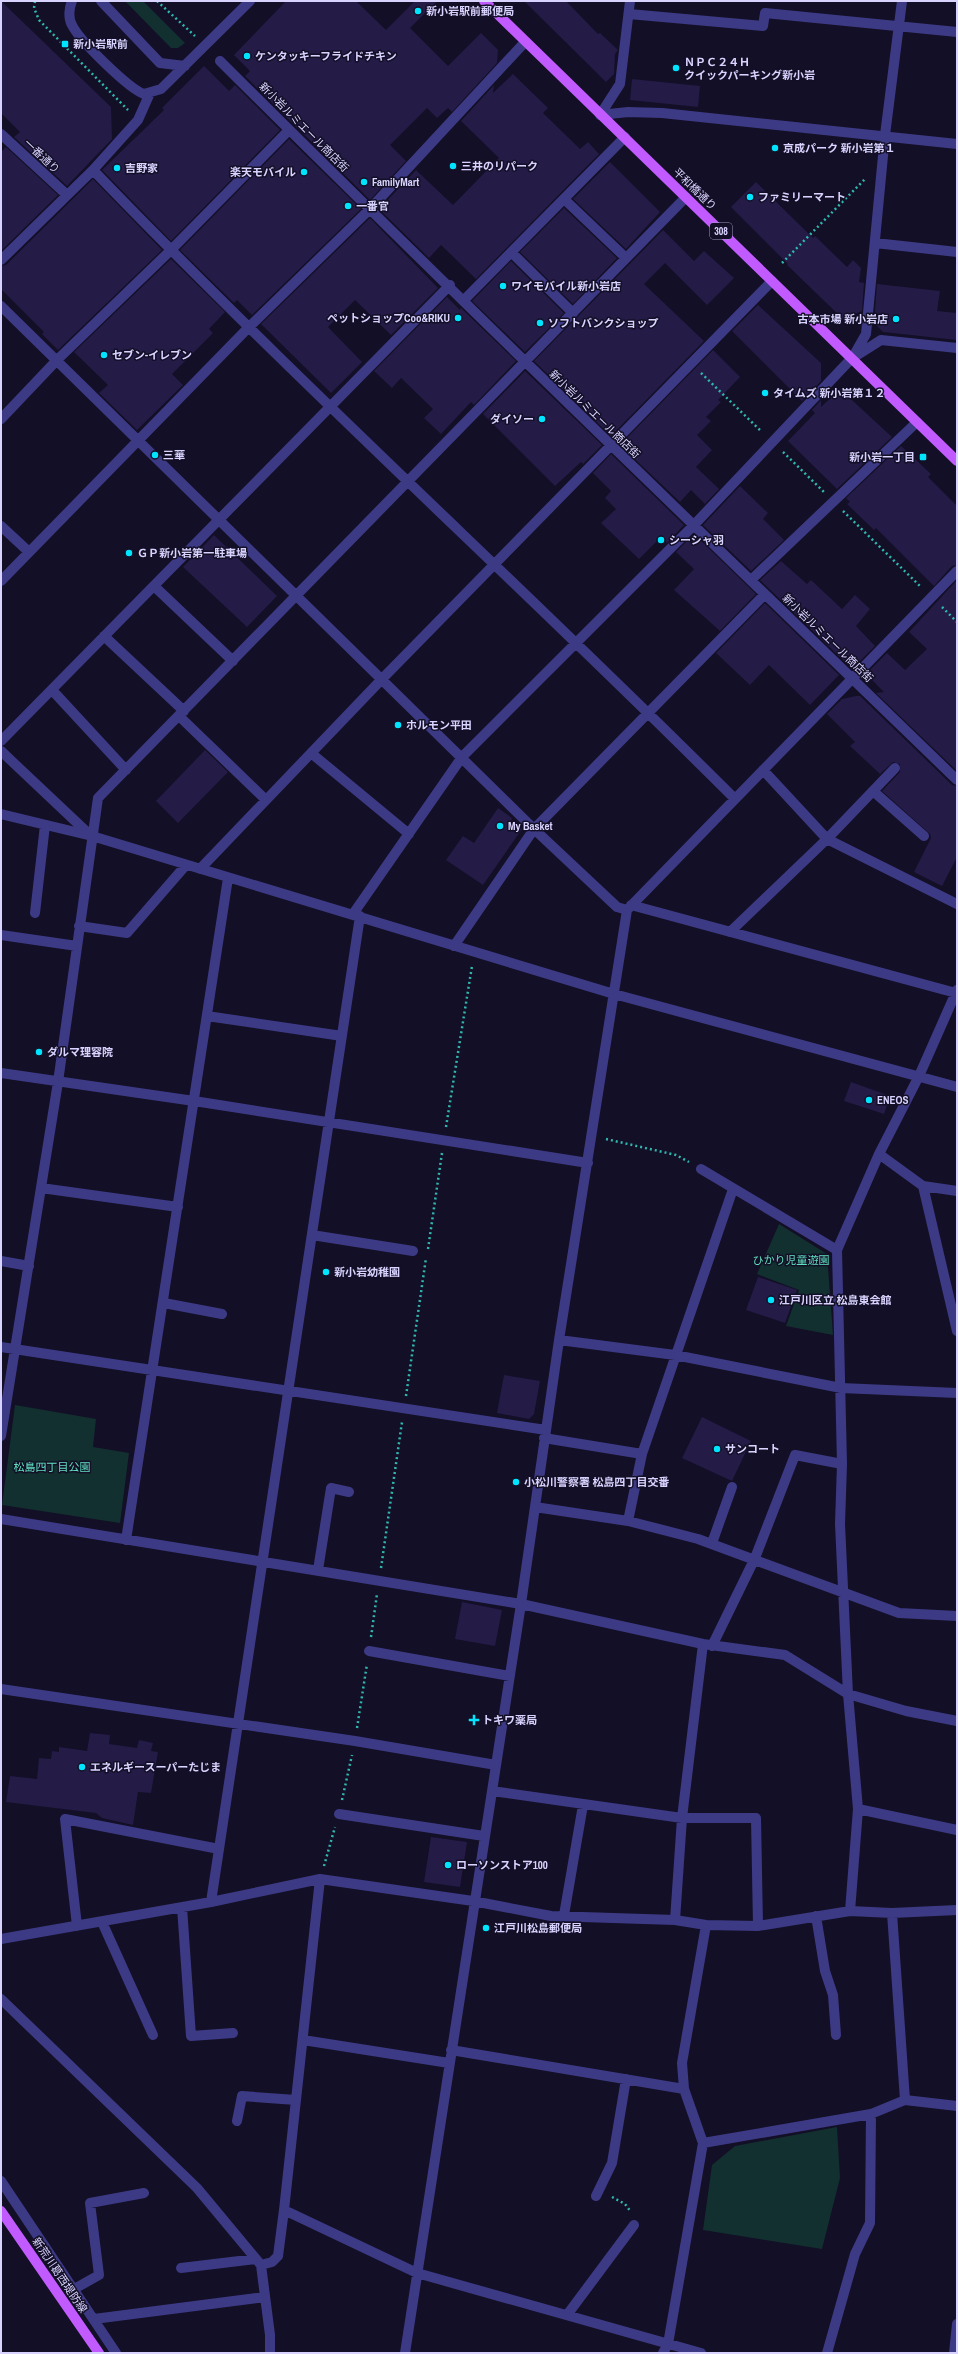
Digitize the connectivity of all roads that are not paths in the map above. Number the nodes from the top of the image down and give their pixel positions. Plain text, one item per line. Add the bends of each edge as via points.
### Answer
1 (72, 1) edge
2 (101, 1) edge
3 (250, 1) edge
4 (484, 1) edge
5 (630, 1) edge
6 (902, 1) edge
7 (629, 14) junction
8 (899, 26) junction
9 (957, 32) edge
10 (525, 42) junction
11 (220, 61) dead end
12 (185, 66) junction
13 (150, 93) junction
14 (600, 115) junction
15 (289, 130) junction
16 (885, 135) junction
17 (624, 138) junction
18 (3, 141) edge
19 (957, 144) edge
20 (93, 170) junction
21 (67, 195) junction
22 (686, 197) junction
23 (564, 199) junction
24 (370, 209) junction
25 (875, 243) junction
26 (171, 250) junction
27 (957, 252) edge
28 (512, 253) junction
29 (626, 258) junction
30 (1, 260) edge
31 (772, 281) junction
32 (450, 285) junction
33 (464, 300) junction
34 (1, 306) edge
35 (573, 313) junction
36 (248, 328) junction
37 (957, 348) edge
38 (852, 358) junction
39 (57, 360) junction
40 (524, 362) junction
41 (330, 407) junction
42 (1, 419) edge
43 (917, 422) junction
44 (138, 440) junction
45 (610, 446) junction
46 (957, 461) edge
47 (408, 482) junction
48 (219, 520) junction
49 (1, 526) edge
50 (693, 526) junction
51 (29, 552) junction
52 (495, 564) junction
53 (957, 572) edge
54 (752, 580) junction
55 (1, 581) edge
56 (154, 586) junction
57 (765, 594) junction
58 (297, 595) junction
59 (104, 636) junction
60 (576, 641) junction
61 (233, 661) junction
62 (382, 679) junction
63 (852, 679) junction
64 (52, 690) junction
65 (648, 712) junction
66 (182, 713) junction
67 (1, 742) edge
68 (1, 751) edge
69 (311, 753) junction
70 (462, 758) junction
71 (895, 768) dead end
72 (126, 770) junction
73 (763, 770) junction
74 (957, 780) edge
75 (873, 791) junction
76 (735, 799) junction
77 (266, 800) junction
78 (1, 814) edge
79 (46, 825) junction
80 (534, 829) junction
81 (409, 834) junction
82 (92, 836) junction
83 (924, 836) dead end
84 (827, 839) junction
85 (186, 865) junction
86 (200, 870) junction
87 (228, 878) junction
88 (957, 904) edge
89 (629, 907) junction
90 (35, 913) dead end
91 (356, 915) junction
92 (79, 926) junction
93 (730, 932) junction
94 (1, 935) edge
95 (77, 946) junction
96 (454, 946) junction
97 (614, 994) junction
98 (956, 995) edge
99 (207, 1016) junction
100 (342, 1036) junction
101 (1, 1074) edge
102 (919, 1076) junction
103 (58, 1082) junction
104 (957, 1087) edge
105 (194, 1101) junction
106 (329, 1122) junction
107 (879, 1154) junction
108 (588, 1163) junction
109 (702, 1169) road end
110 (923, 1186) junction
111 (41, 1188) junction
112 (733, 1189) junction
113 (957, 1191) edge
114 (178, 1207) junction
115 (312, 1235) junction
116 (837, 1250) junction
117 (413, 1251) dead end
118 (1, 1261) edge
119 (29, 1266) junction
120 (164, 1303) junction
121 (222, 1314) dead end
122 (957, 1330) edge
123 (559, 1340) junction
124 (1, 1347) edge
125 (16, 1349) junction
126 (675, 1355) junction
127 (154, 1370) junction
128 (841, 1388) junction
129 (288, 1390) junction
130 (957, 1394) edge
131 (545, 1434) junction
132 (1, 1436) edge
133 (642, 1454) junction
134 (842, 1464) junction
135 (732, 1487) dead end
136 (349, 1492) dead end
137 (535, 1507) junction
138 (1, 1519) edge
139 (628, 1521) junction
140 (126, 1540) junction
141 (712, 1544) junction
142 (755, 1558) junction
143 (263, 1561) junction
144 (318, 1570) junction
145 (843, 1594) junction
146 (521, 1604) junction
147 (957, 1616) edge
148 (707, 1645) junction
149 (369, 1651) dead end
150 (510, 1676) junction
151 (1, 1689) edge
152 (848, 1694) junction
153 (957, 1721) edge
154 (238, 1724) junction
155 (496, 1765) junction
156 (492, 1791) junction
157 (584, 1805) junction
158 (858, 1809) junction
159 (339, 1814) dead end
160 (682, 1818) junction
161 (957, 1830) edge
162 (484, 1836) junction
163 (219, 1849) junction
164 (320, 1879) junction
165 (473, 1901) junction
166 (211, 1902) junction
167 (182, 1907) junction
168 (957, 1910) edge
169 (850, 1911) junction
170 (892, 1913) junction
171 (564, 1915) junction
172 (816, 1916) junction
173 (675, 1920) junction
174 (102, 1922) junction
175 (706, 1925) junction
176 (76, 1926) junction
177 (758, 1926) junction
178 (1, 1938) edge
179 (1, 1999) edge
180 (233, 2033) dead end
181 (153, 2035) dead end
182 (836, 2035) dead end
183 (303, 2040) junction
184 (451, 2050) junction
185 (449, 2063) junction
186 (626, 2079) junction
187 (684, 2089) junction
188 (296, 2100) junction
189 (905, 2100) junction
190 (957, 2106) edge
191 (871, 2114) junction
192 (237, 2121) dead end
193 (703, 2143) junction
194 (1, 2181) edge
195 (144, 2193) dead end
196 (597, 2193) road end
197 (284, 2210) junction
198 (1, 2211) edge
199 (634, 2225) road end
200 (259, 2262) junction
201 (181, 2268) dead end
202 (417, 2273) junction
203 (74, 2289) junction
204 (266, 2297) junction
205 (567, 2315) junction
206 (94, 2319) junction
207 (957, 2324) edge
208 (668, 2344) junction
209 (98, 2353) edge
210 (116, 2353) edge
211 (270, 2353) edge
212 (405, 2353) edge
213 (664, 2353) edge
214 (702, 2353) edge
215 (827, 2353) edge
216 (954, 2353) edge

1 - 13 street via 69,15 76,32 131,88 144,94
2 - 12 street via 160,63
3 - 12 street
4 - 10 main road, 平和橋通り / 308
5 - 7 street
6 - 8 street
7 - 8 street via 764,26 765,13
7 - 14 street via 620,84
8 - 9 street
8 - 16 street
10 - 14 main road, 平和橋通り / 308
10 - 24 street
11 - 15 street, 新小岩ルミエール商店街
12 - 13 street via 161,89
13 - 20 street via 138,120
14 - 16 street via 628,112 662,113
14 - 17 main road, 平和橋通り / 308
15 - 24 street, 新小岩ルミエール商店街
15 - 26 street
16 - 19 street
16 - 25 street
17 - 22 main road, 平和橋通り / 308
17 - 23 street
18 - 21 street, 一番通り
20 - 21 street
20 - 26 street
21 - 30 street
22 - 29 street
22 - 31 main road, 平和橋通り / 308
23 - 28 street
23 - 29 street
24 - 32 street, 新小岩ルミエール商店街
24 - 36 street
25 - 27 street
25 - 38 street via 866,334
26 - 36 street
26 - 39 street
28 - 33 street
28 - 35 street
29 - 35 street
31 - 38 main road, 平和橋通り / 308
31 - 45 street
32 - 33 street, 新小岩ルミエール商店街
32 - 41 street
33 - 40 street, 新小岩ルミエール商店街
34 - 39 street
35 - 40 street
36 - 41 street
36 - 44 street
37 - 38 street via 881,340
38 - 43 main road, 平和橋通り / 308
38 - 50 street
39 - 42 street
39 - 44 street
40 - 45 street, 新小岩ルミエール商店街
40 - 47 street
41 - 47 street
41 - 48 street
43 - 46 main road, 平和橋通り / 308
43 - 54 street
44 - 48 street
44 - 51 street
45 - 50 street, 新小岩ルミエール商店街
45 - 52 street
47 - 52 street
47 - 58 street
48 - 56 street
48 - 58 street
49 - 51 street
50 - 54 street, 新小岩ルミエール商店街
50 - 60 street
51 - 55 street
52 - 60 street
52 - 62 street
53 - 63 street
54 - 57 street, 新小岩ルミエール商店街
56 - 59 street
56 - 61 street
57 - 63 street, 新小岩ルミエール商店街
57 - 65 street
58 - 61 street
58 - 62 street
59 - 64 street
59 - 66 street
60 - 65 street
60 - 70 street
61 - 66 street
62 - 69 street
62 - 70 street
63 - 73 street
63 - 74 street, 新小岩ルミエール商店街
64 - 67 street
64 - 72 street
65 - 76 street
65 - 80 street
66 - 72 street
66 - 77 street
68 - 82 street
69 - 77 street
69 - 81 street
70 - 80 street
70 - 81 street
71 - 75 street
72 - 82 street via 98,798
73 - 76 street
73 - 84 street
75 - 83 street
75 - 84 street
76 - 89 street
77 - 86 street
78 - 79 street
79 - 82 street
79 - 90 street
80 - 89 street via 617,907
80 - 96 street
81 - 91 street
82 - 85 street
82 - 92 street
84 - 88 street
84 - 93 street
85 - 86 street
85 - 92 street via 127,933
86 - 87 street
87 - 91 street
87 - 99 street
89 - 93 street
89 - 97 street
91 - 96 street
91 - 100 street
92 - 95 street
93 - 98 street
94 - 95 street
95 - 103 street
96 - 97 street
97 - 102 street
97 - 108 street
98 - 102 street
99 - 100 street
99 - 105 street
100 - 106 street
101 - 103 street
102 - 104 street
102 - 107 street
103 - 105 street
103 - 111 street
105 - 106 street
105 - 114 street
106 - 108 street
106 - 115 street
107 - 110 street
107 - 116 street
108 - 123 street
109 - 112 street
110 - 113 street
110 - 122 street
111 - 114 street
111 - 119 street
112 - 116 street
112 - 126 street
114 - 120 street
115 - 117 street
115 - 129 street
116 - 128 street
118 - 119 street
119 - 125 street
120 - 121 street
120 - 127 street
123 - 126 street
123 - 131 street
124 - 125 street
125 - 127 street
125 - 132 street
126 - 128 street
126 - 133 street
127 - 129 street
127 - 140 street
128 - 130 street
128 - 134 street
129 - 131 street
129 - 143 street
131 - 133 street
131 - 137 street
133 - 139 street
134 - 142 street via 795,1456
134 - 145 street via 840,1524
135 - 141 street
136 - 144 street via 330,1488
137 - 139 street
137 - 146 street
138 - 140 street
139 - 141 street
140 - 143 street
141 - 142 street
142 - 145 street
142 - 148 street
143 - 144 street
143 - 154 street
144 - 146 street
145 - 147 street via 899,1613
145 - 152 street
146 - 148 street
146 - 150 street
148 - 152 street via 785,1655
148 - 160 street
149 - 150 street
150 - 155 street
151 - 154 street
152 - 153 street via 906,1711
152 - 158 street
154 - 155 street
154 - 163 street
155 - 156 street
156 - 157 street
156 - 162 street
157 - 160 street
157 - 171 street
158 - 161 street
158 - 169 street
159 - 162 street
160 - 173 street
160 - 177 street via 756,1818
162 - 165 street
163 - 166 street
163 - 176 street via 65,1819
164 - 165 street
164 - 166 street
164 - 183 street
165 - 171 street via 551,1916
165 - 184 street
166 - 167 street
167 - 174 street
167 - 180 street via 191,2036
168 - 170 street
169 - 170 street
169 - 172 street
170 - 189 street
171 - 173 street
172 - 177 street
172 - 182 street via 825,1970 833,1994
173 - 175 street
174 - 176 street
174 - 181 street
175 - 177 street
175 - 187 street via 682,2063
176 - 178 street
179 - 200 street via 197,2188
183 - 185 street
183 - 188 street
184 - 185 street
184 - 186 street
185 - 202 street
186 - 187 street
186 - 196 street via 612,2163
187 - 193 street
188 - 192 street via 242,2096
188 - 197 street
189 - 190 street
189 - 191 street
191 - 193 street
191 - 215 street via 870,2223 855,2254
193 - 208 street
194 - 203 street
195 - 203 street via 90,2203 99,2275
197 - 200 street via 278,2256 272,2262
197 - 202 street
198 - 209 main road, 新荒川葛西堤防線
199 - 205 street
200 - 201 street
200 - 204 street
202 - 205 street
202 - 212 street
203 - 206 street
204 - 206 street
204 - 211 street
205 - 208 street
206 - 210 street
207 - 216 street
208 - 213 street
208 - 214 street

